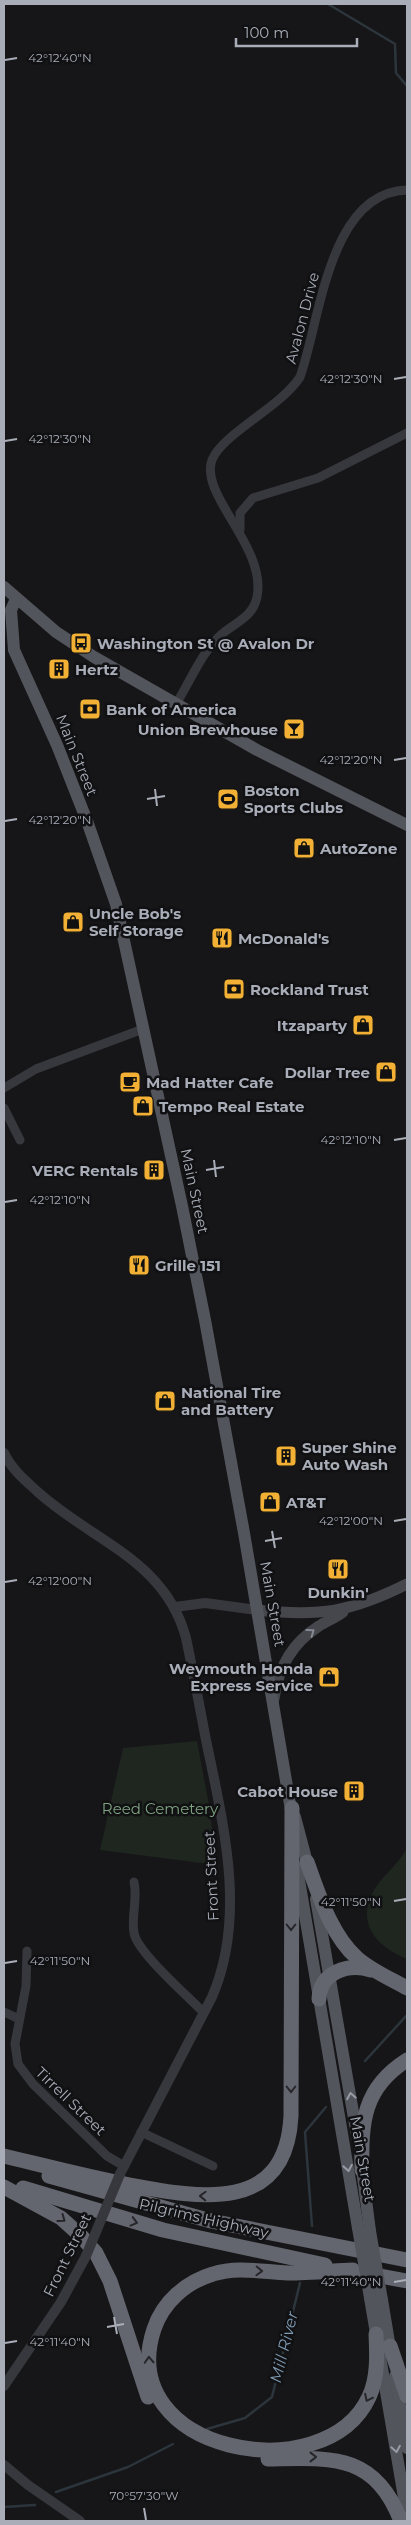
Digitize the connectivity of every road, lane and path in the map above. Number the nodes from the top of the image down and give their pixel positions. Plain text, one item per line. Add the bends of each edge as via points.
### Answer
1 (407, 190) edge
2 (407, 433) edge
3 (241, 536) junction
4 (8, 596) edge
5 (4, 634) edge
6 (14, 650) junction
7 (176, 704) junction
8 (407, 826) edge
9 (143, 1029) junction
10 (4, 1088) edge
11 (4, 1108) edge
12 (20, 1140) dead end
13 (4, 1453) edge
14 (407, 1584) edge
15 (175, 1607) junction
16 (348, 1609) junction
17 (257, 1610) junction
18 (274, 1704) junction
19 (292, 1808) junction
20 (307, 1862) junction
21 (134, 1882) dead end
22 (27, 1951) dead end
23 (381, 1974) junction
24 (330, 1975) junction
25 (407, 1988) edge
26 (319, 1999) junction
27 (4, 2012) edge
28 (203, 2012) junction
29 (20, 2018) junction
30 (407, 2060) edge
31 (141, 2132) junction
32 (4, 2156) edge
33 (4, 2161) edge
34 (213, 2166) dead end
35 (122, 2170) junction
36 (362, 2170) junction
37 (4, 2182) edge
38 (4, 2187) edge
39 (364, 2229) junction
40 (283, 2237) junction
41 (407, 2251) edge
42 (407, 2260) edge
43 (352, 2270) junction
44 (407, 2281) edge
45 (376, 2299) junction
46 (376, 2334) junction
47 (390, 2346) junction
48 (4, 2386) edge
49 (407, 2396) edge
50 (407, 2448) edge
51 (4, 2465) edge
52 (407, 2515) edge
53 (80, 2521) edge
54 (401, 2521) edge

1 - 3 street, Avalon Drive via 380,196 362,211 350,227 328,272 300,377 277,403 220,447 211,461 213,488
2 - 3 street, Avalon Drive via 318,478 252,498 240,513
3 - 7 street, Avalon Drive via 257,569 258,588 254,606 242,621 216,640
4 - 6 main road, Main Street
4 - 7 main road via 68,641
5 - 6 main road
6 - 9 main road, Main Street via 57,745 103,864 116,904
7 - 8 main road
9 - 10 street via 36,1069
9 - 17 main road, Main Street via 205,1320
11 - 12 street
13 - 15 street, Front Street via 21,1477 50,1504 146,1571
14 - 16 main road
15 - 17 street via 205,1603
15 - 28 street, Front Street via 186,1638 217,1790 228,1872 230,1914 224,1956 217,1984
16 - 17 main road via 313,1614
18 -> 16 main road via 280,1671 294,1647 320,1625
17 - 18 main road, Main Street
18 - 19 main road, Main Street
19 - 20 main road, Main Street
19 - 26 main road, Main Street via 299,1881
19 -> 32 highway via 291,2116 288,2143 276,2166 262,2180 244,2190 200,2196 114,2182
20 - 23 highway via 343,1942 357,1958
20 - 24 main road, Main Street
21 - 28 street via 136,1940
22 - 29 street, Tirrell Street via 26,1986
23 - 24 highway via 358,1967
23 - 25 highway
24 - 26 highway via 322,1985
36 -> 24 main road, Main Street
26 -> 39 main road, Main Street
27 - 29 street
28 - 31 street, Front Street
29 - 35 street, Tirrell Street via 16,2056 26,2076
30 - 36 highway via 381,2082 367,2105 362,2134
31 - 34 street
31 - 35 street, Front Street
33 - 40 highway, Pilgrims Highway via 152,2206
35 - 48 street, Front Street, bridge via 86,2256 62,2302
36 - 39 main road, Main Street
37 -> 43 highway, Pilgrims Highway via 163,2230
38 -> 54 highway via 60,2218 96,2253 110,2281 148,2398 170,2429 194,2444 232,2455 265,2459 318,2457 349,2464 380,2486
39 - 45 main road, Main Street, bridge
40 - 41 highway
40 - 42 highway, Pilgrims Highway
43 - 44 highway, Pilgrims Highway
46 -> 43 highway via 374,2381 362,2410 335,2434 299,2446 247,2448 206,2438 175,2419 161,2402 154,2386 149,2351 156,2324 169,2301 192,2283 226,2271
45 - 46 main road, Main Street
45 - 47 main road, Main Street
46 -> 52 main road, Main Street
47 - 49 highway
47 - 50 main road, Main Street
51 - 53 street via 28,2486

